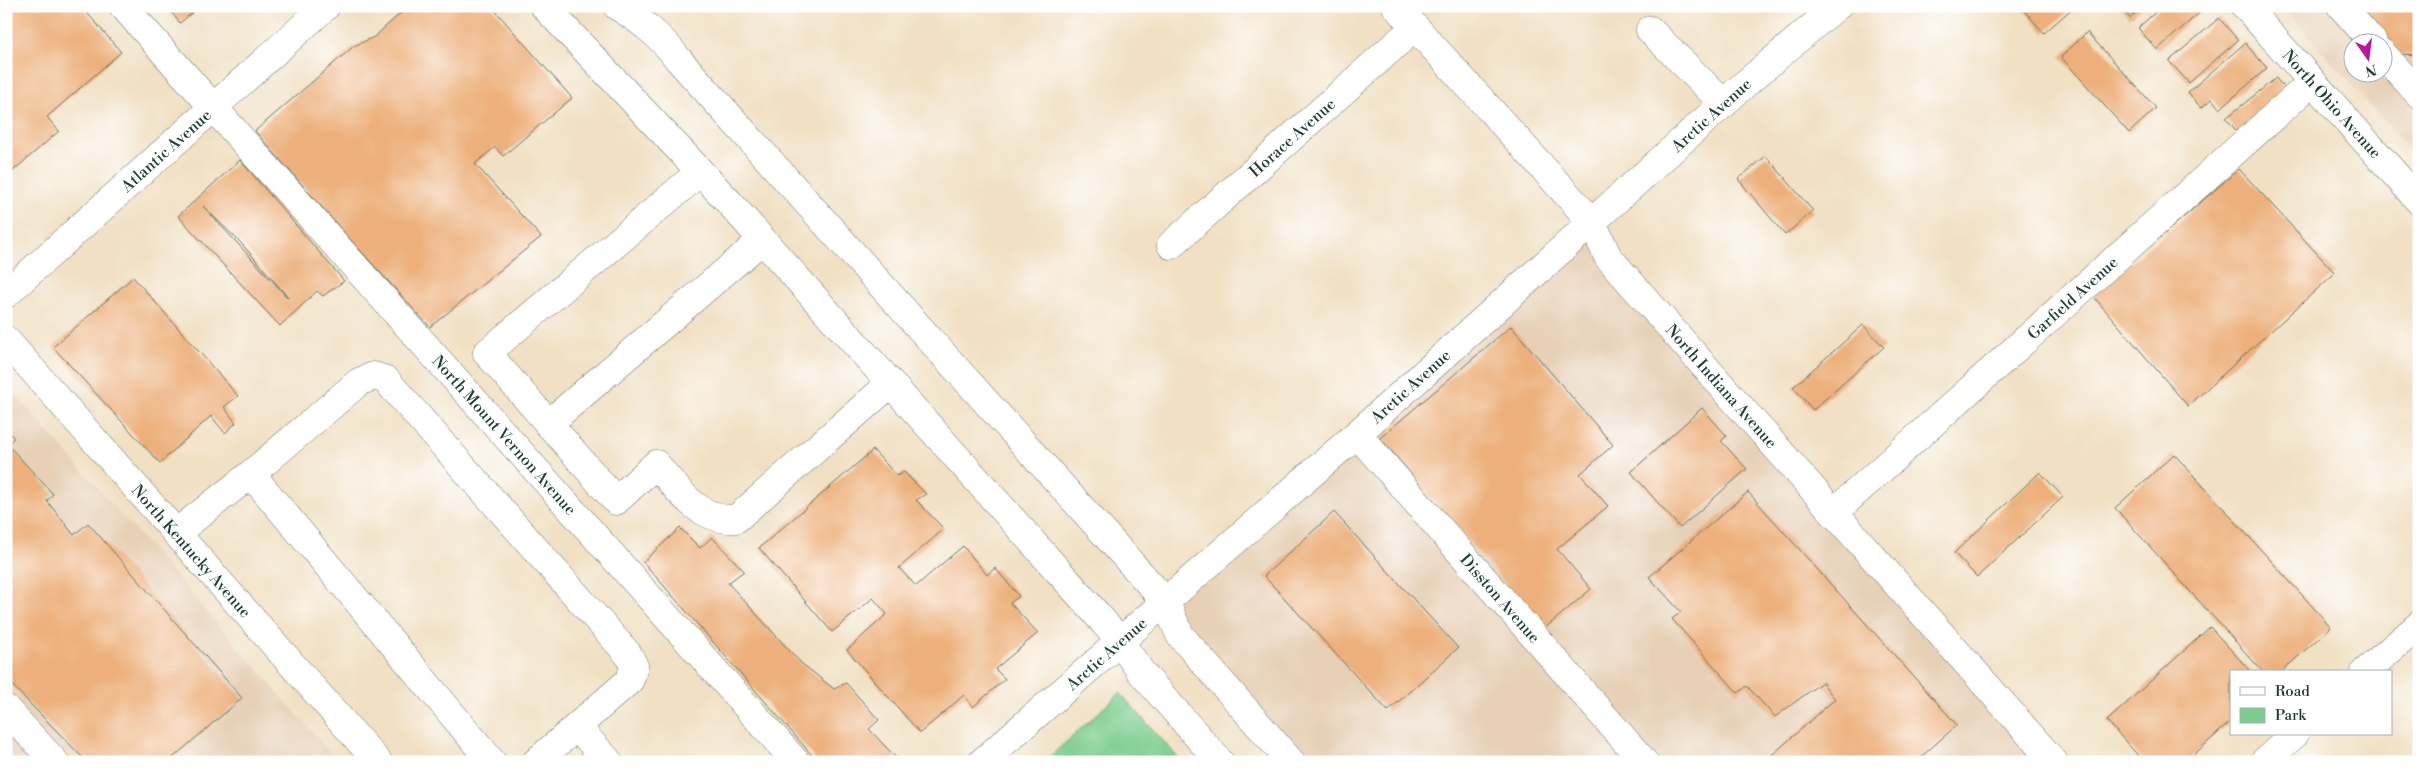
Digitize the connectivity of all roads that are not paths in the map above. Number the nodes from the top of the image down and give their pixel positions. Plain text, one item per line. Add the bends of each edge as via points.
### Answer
1 (123, 6) edge
2 (326, 6) edge
3 (544, 6) edge
4 (617, 6) edge
5 (1396, 6) edge
6 (2245, 6) edge
7 (2341, 6) edge
8 (1825, 10) edge
9 (1414, 28) junction
10 (1650, 30) dead end
11 (2364, 32) edge
12 (2392, 64) edge
13 (2312, 82) junction
14 (2419, 94) edge
15 (1724, 104) junction
16 (213, 106) junction
17 (700, 172) junction
18 (2419, 201) edge
19 (1592, 222) junction
20 (762, 240) junction
21 (1171, 245) dead end
22 (6, 294) edge
23 (6, 340) edge
24 (891, 384) junction
25 (548, 424) junction
26 (1357, 434) junction
27 (251, 474) junction
28 (1833, 513) junction
29 (176, 533) junction
30 (1165, 602) junction
31 (2419, 625) edge
32 (1120, 640) junction
33 (2368, 670) edge
34 (6, 709) edge
35 (577, 727) junction
36 (2293, 736) edge
37 (55, 762) edge
38 (378, 762) edge
39 (492, 762) edge
40 (536, 762) edge
41 (609, 762) edge
42 (796, 762) edge
43 (982, 762) edge
44 (1220, 762) edge
45 (1291, 762) edge
46 (1644, 762) edge
47 (2054, 762) edge
48 (2264, 762) edge

1 - 16 main road, North Mount Vernon Avenue
2 - 16 main road, Atlantic Avenue
3 - 17 main road
4 - 30 main road via 646,24 666,43
5 - 9 main road, North Indiana Avenue
6 - 13 main road, North Ohio Avenue
7 - 11 main road
8 - 15 main road, Arctic Avenue
9 - 19 main road, North Indiana Avenue
9 - 21 main road, Horace Avenue
10 - 15 main road
12 - 14 main road
13 - 18 main road, North Ohio Avenue
13 - 28 main road, Garfield Avenue
15 - 19 main road, Arctic Avenue
16 - 22 main road, Atlantic Avenue
16 - 42 main road, North Mount Vernon Avenue
17 - 20 main road
17 - 25 main road via 487,353
19 - 26 main road, Arctic Avenue
19 - 28 main road, North Indiana Avenue via 1608,257
20 - 24 main road
20 - 25 main road
23 - 29 main road, North Kentucky Avenue
24 - 25 main road via 736,519 722,520 698,509 656,464 616,501
24 - 32 main road
26 - 30 main road, Arctic Avenue
26 - 46 main road, Disston Avenue
27 - 29 main road
27 - 35 main road via 359,382 374,376 386,380 628,654 634,666 630,680
27 - 39 main road
28 - 47 main road, North Indiana Avenue
29 - 38 main road, North Kentucky Avenue
30 - 32 main road, Arctic Avenue
30 - 45 main road via 1180,634
31 - 33 main road
32 - 43 main road, Arctic Avenue
32 - 44 main road via 1141,672
34 - 37 main road
35 - 40 main road
35 - 41 main road
36 - 48 main road

